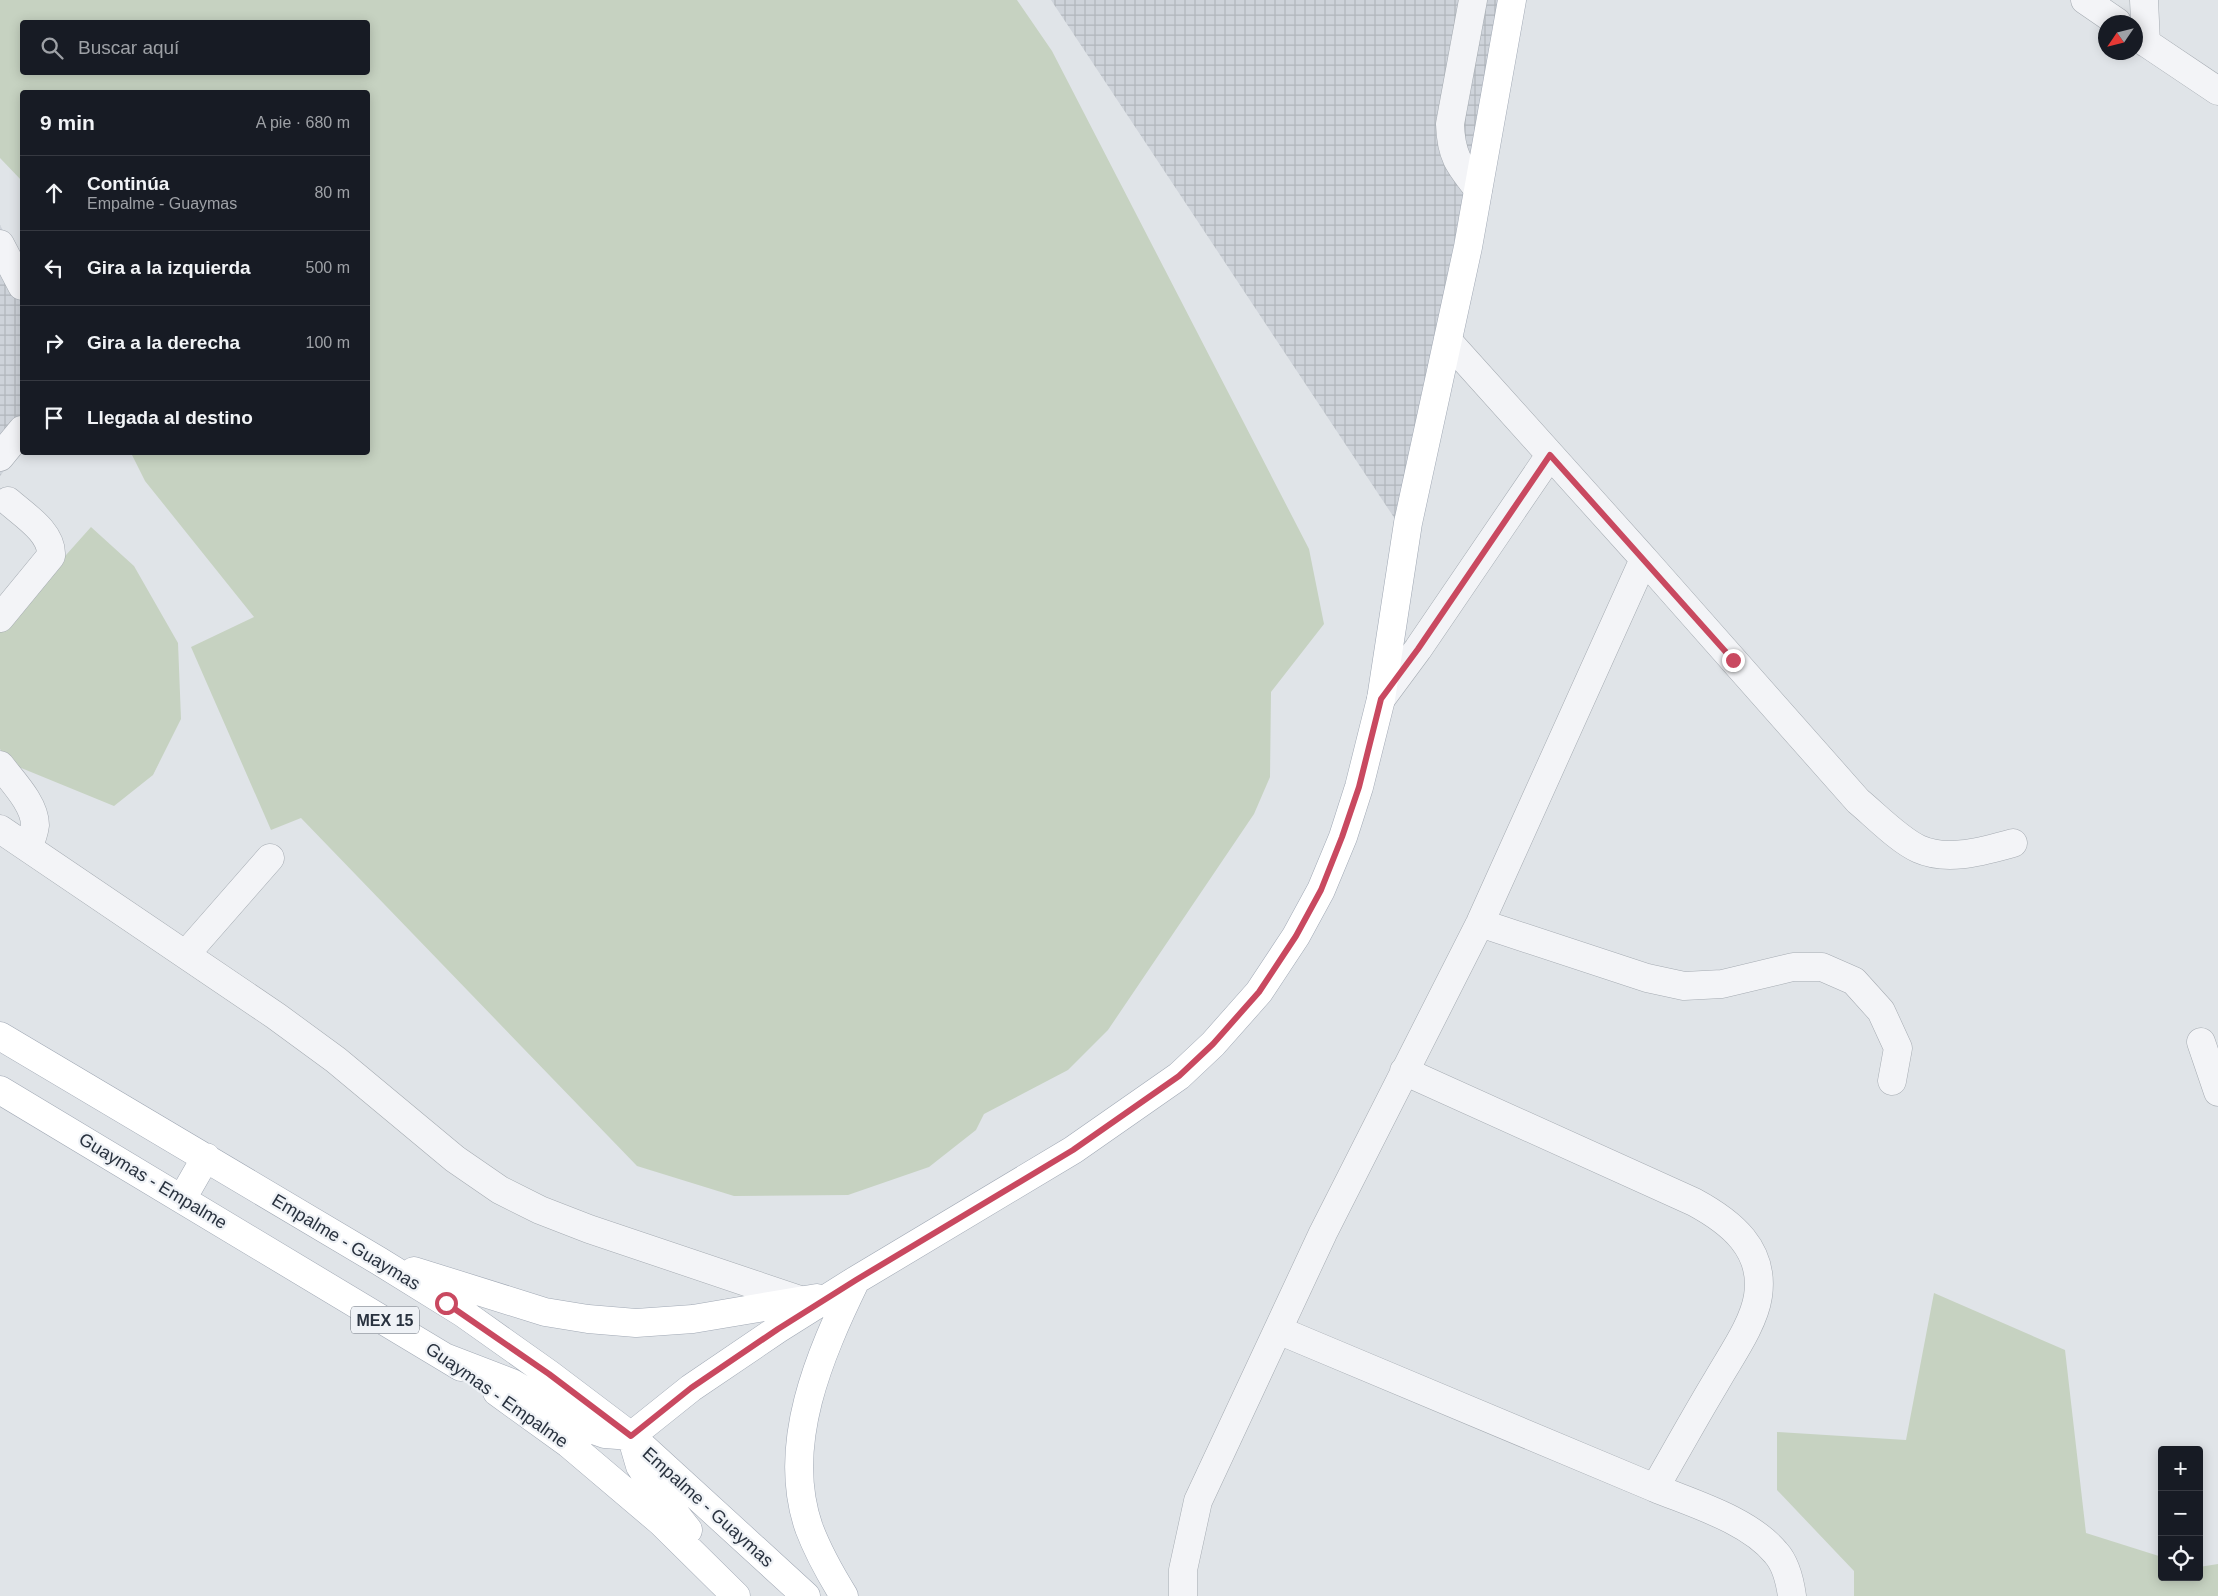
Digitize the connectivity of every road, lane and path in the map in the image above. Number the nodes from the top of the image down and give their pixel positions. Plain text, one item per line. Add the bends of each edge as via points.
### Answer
1 (1473, 0) edge
2 (1512, 0) edge
3 (2085, 0) edge
4 (2144, 0) edge
5 (2107, 15) edge
6 (2143, 15) edge
7 (2143, 40) edge
8 (2218, 91) edge
9 (1478, 189) junction
10 (0, 244) edge
11 (20, 282) edge
12 (1448, 341) junction
13 (20, 432) edge
14 (1550, 455) junction
15 (0, 457) edge
16 (8, 501) dead end
17 (1644, 559) junction
18 (5, 602) edge
19 (1381, 699) junction
20 (0, 765) edge
21 (0, 829) edge
22 (2013, 843) dead end
23 (28, 848) junction
24 (270, 858) dead end
25 (1480, 923) junction
26 (186, 954) junction
27 (0, 1036) edge
28 (2201, 1042) dead end
29 (1404, 1071) junction
30 (1892, 1081) dead end
31 (0, 1090) edge
32 (2218, 1092) edge
33 (206, 1157) junction
34 (182, 1199) junction
35 (379, 1261) junction
36 (856, 1280) junction
37 (828, 1297) junction
38 (800, 1300) junction
39 (1278, 1330) junction
40 (447, 1358) junction
41 (631, 1436) junction
42 (1655, 1488) junction
43 (738, 1596) edge
44 (806, 1596) edge
45 (844, 1596) edge
46 (1183, 1596) edge
47 (1792, 1596) edge

1 - 9 street via 1450,124 1451,145 1459,166
2 - 9 main road
3 - 5 street
4 - 6 street
7 - 8 street
9 - 12 main road
10 - 11 street
12 - 14 street
12 - 19 main road via 1408,523
13 - 15 street
14 - 17 street
14 - 19 street
16 - 18 street via 48,538 52,547 51,556
17 - 22 street via 1858,801 1892,830 1919,849 1950,856
17 - 25 street
19 - 36 main road via 1356,795 1321,890 1296,936 1259,992 1213,1044 1179,1076 1073,1150
20 - 23 street via 32,813 35,824
21 - 23 street
23 - 26 street
24 - 26 street
25 - 29 street
25 - 30 street via 1647,978 1684,986 1722,984 1793,967 1822,967 1854,981 1881,1010 1898,1048
26 - 38 street via 336,1060 455,1159 500,1190 589,1229
27 - 33 main road, Empalme - Guaymas / MEX 15
28 - 32 street
29 - 39 street
29 - 42 street via 1694,1202 1719,1215 1737,1230 1751,1251 1758,1274 1758,1297 1746,1330
31 - 34 main road, Guaymas - Empalme / MEX 15
33 - 34 main road
33 - 35 main road, Empalme - Guaymas / MEX 15
34 - 40 main road, Guaymas - Empalme / MEX 15
35 - 38 main road via 545,1312 588,1319 636,1323 693,1320
35 - 41 main road, Empalme - Guaymas / MEX 15 via 463,1313
36 - 37 main road
36 - 45 main road via 836,1320 814,1381 799,1446 800,1485 809,1528
37 - 38 main road
37 - 41 main road via 691,1388
39 - 42 street
39 - 46 street via 1198,1501 1183,1570
40 - 41 main road via 512,1383 588,1428 605,1434
40 - 43 main road, Guaymas - Empalme / MEX 15 via 568,1444 661,1522
41 - 43 main road via 640,1466 651,1483
41 - 44 main road, Empalme - Guaymas / MEX 15
42 - 47 street via 1723,1515 1756,1536 1777,1554 1790,1581

